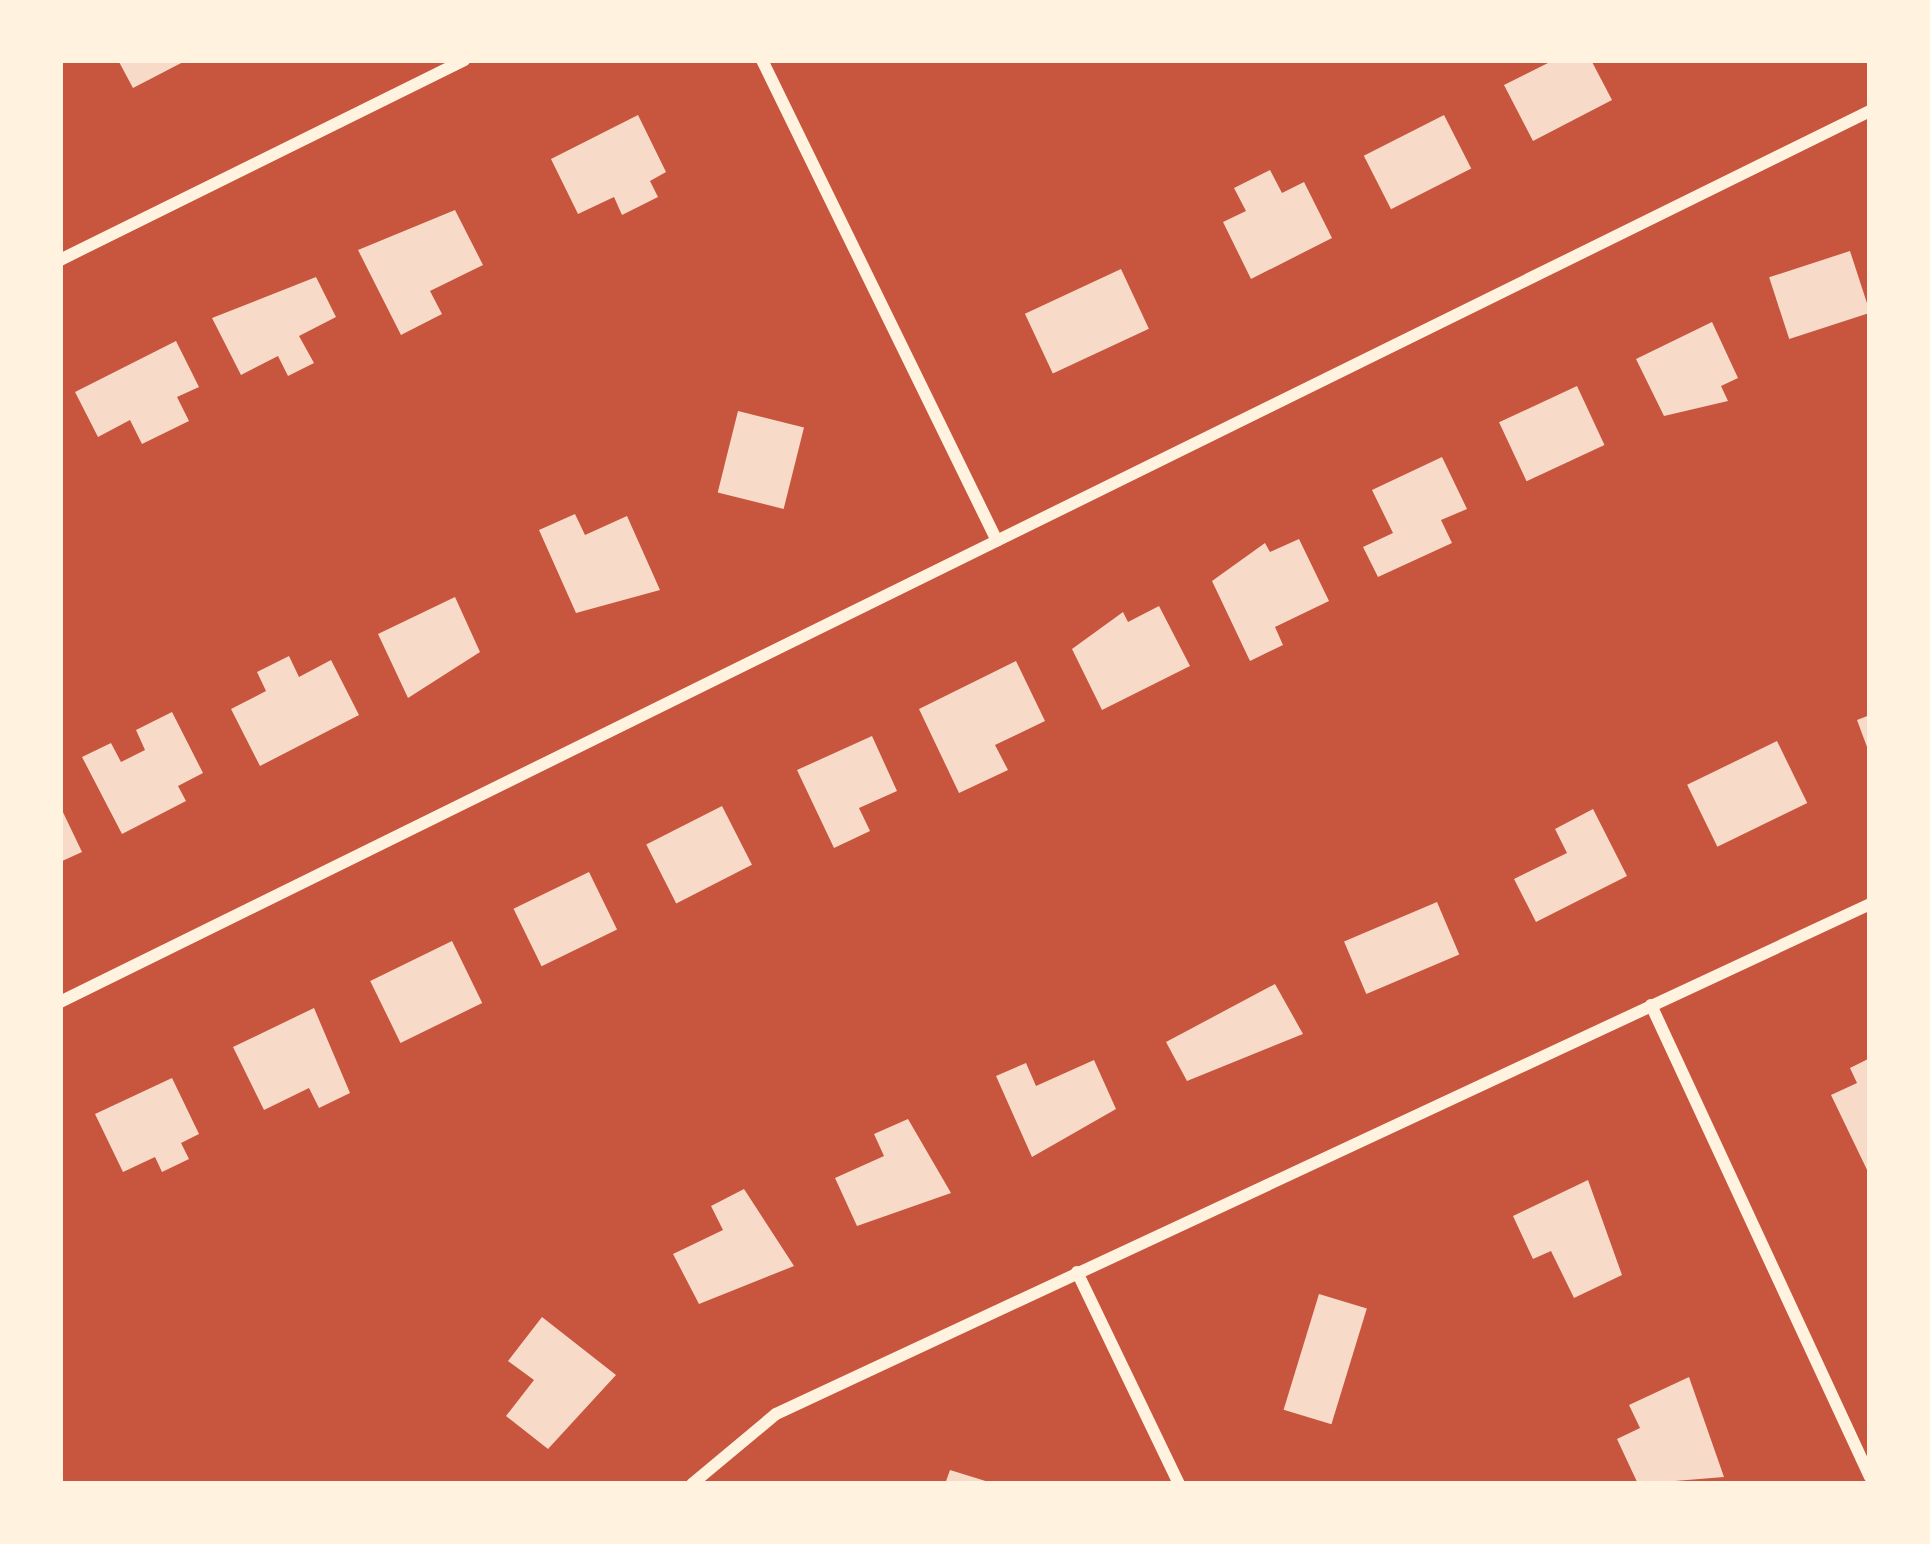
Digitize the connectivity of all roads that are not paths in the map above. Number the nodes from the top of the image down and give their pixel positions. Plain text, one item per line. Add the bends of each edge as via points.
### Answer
1 (464, 60) edge
2 (762, 60) edge
3 (1870, 111) edge
4 (60, 260) edge
5 (997, 541) junction
6 (1870, 904) edge
7 (60, 1002) edge
8 (1651, 1005) junction
9 (1077, 1272) junction
10 (1870, 1477) edge
11 (692, 1484) edge
12 (1179, 1484) edge

1 - 4 street
2 - 5 street
3 - 5 street
5 - 7 street
6 - 8 street
8 - 9 street
8 - 10 street
9 - 11 street via 776,1414
9 - 12 street

